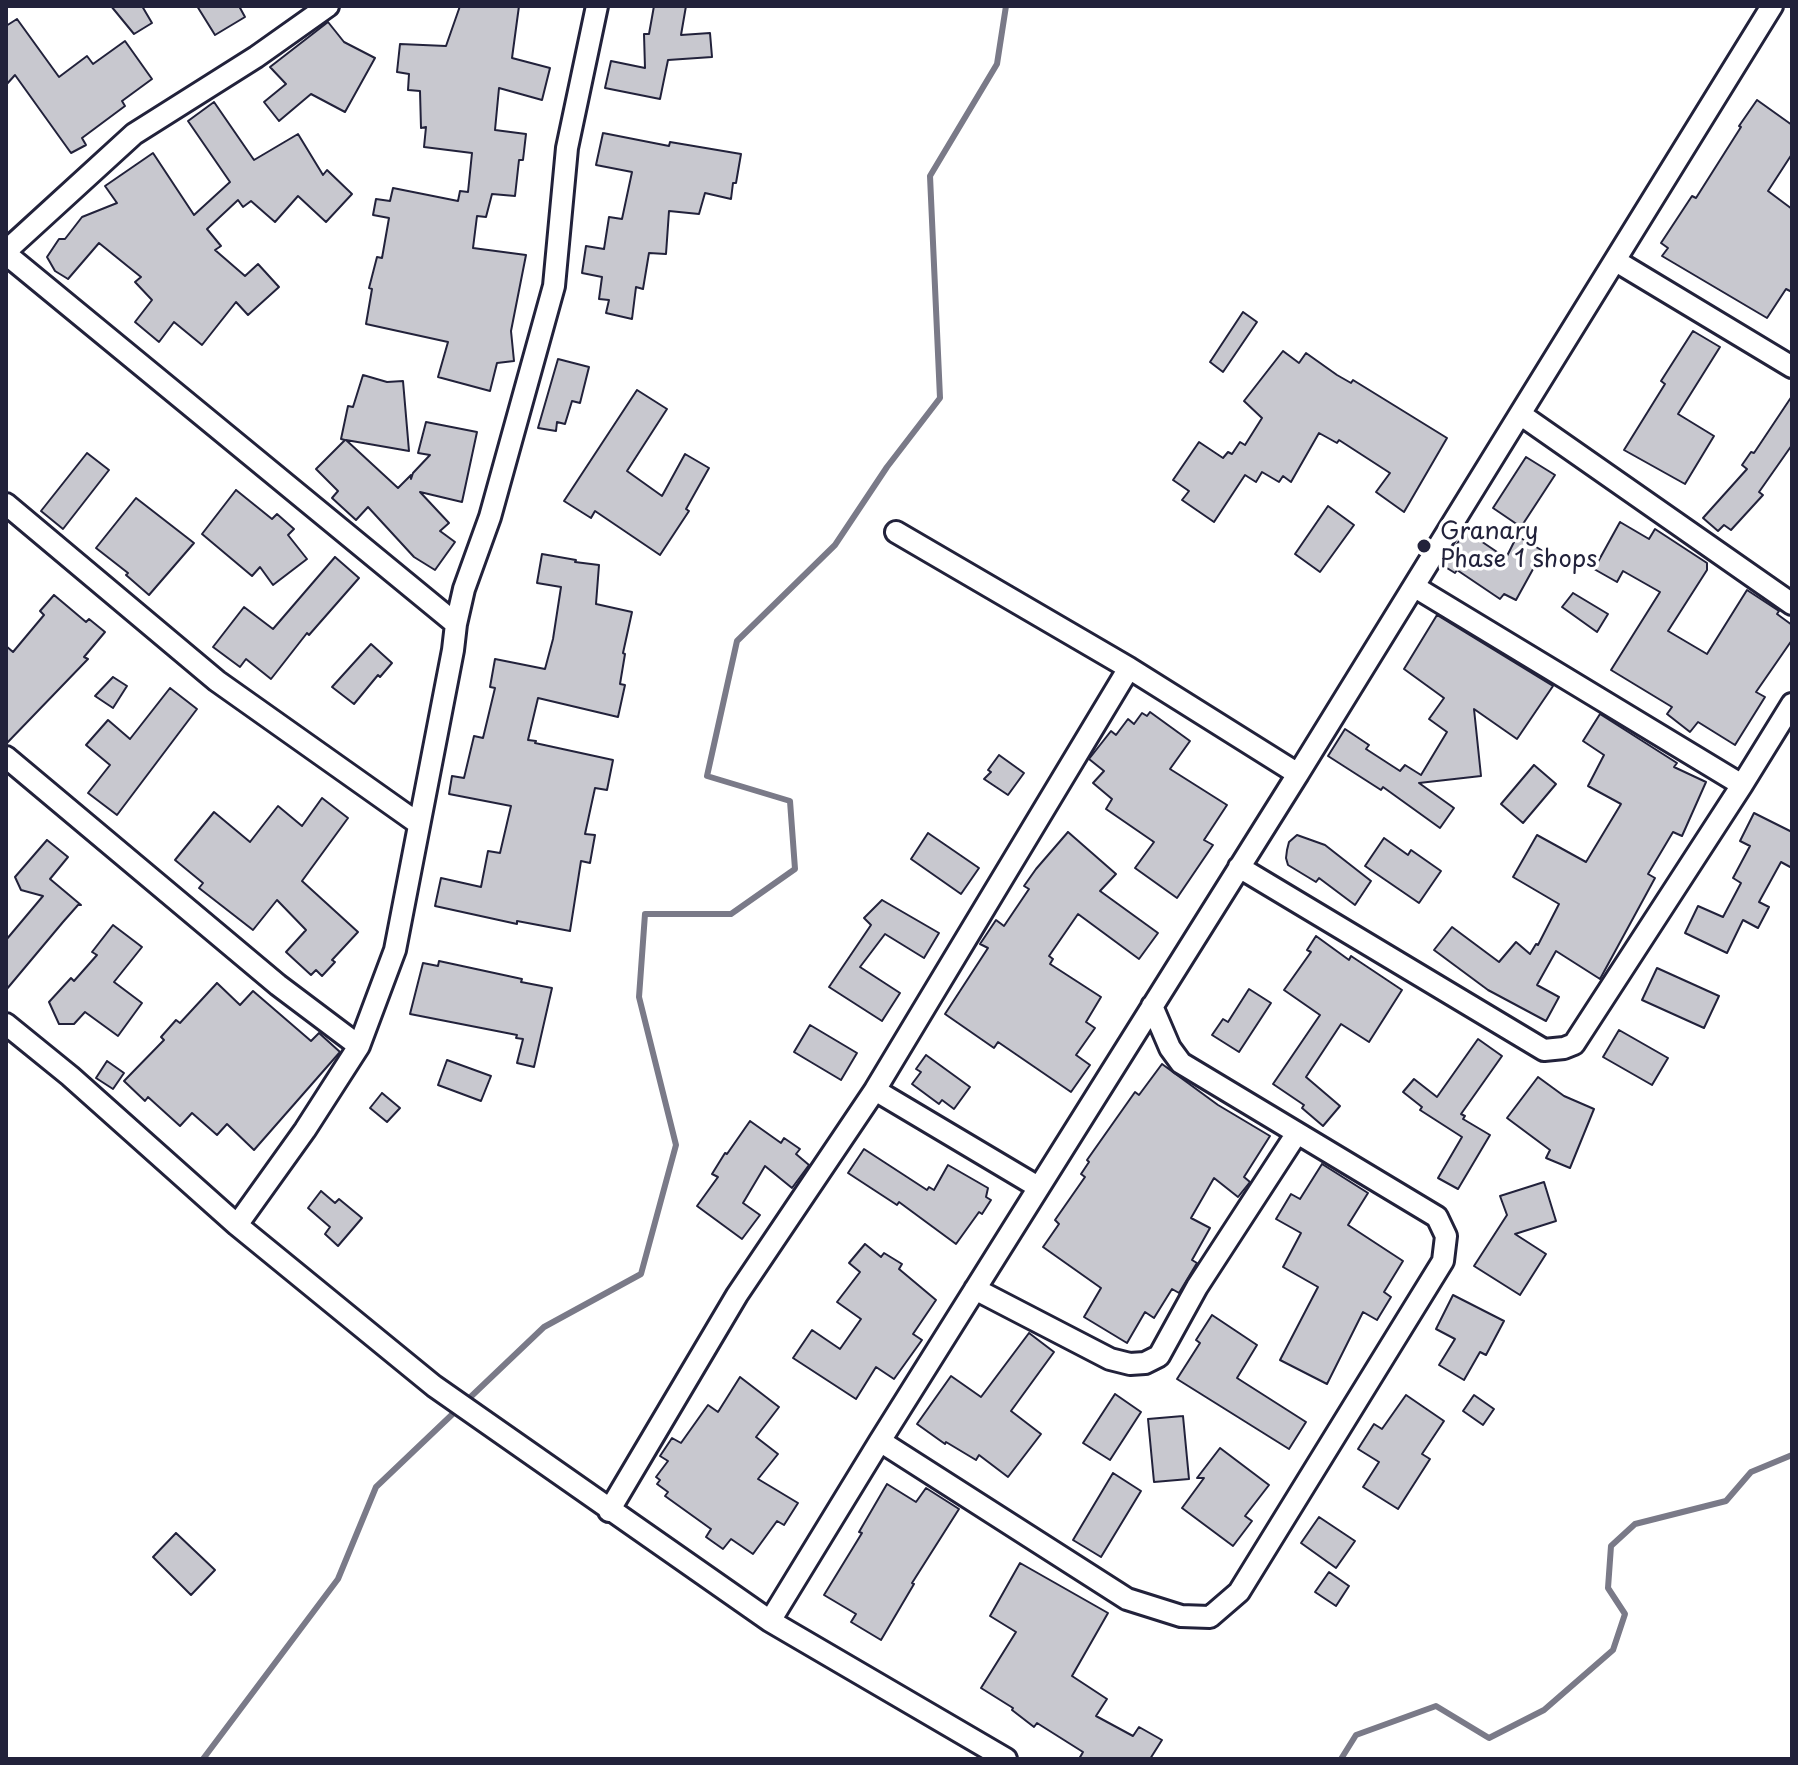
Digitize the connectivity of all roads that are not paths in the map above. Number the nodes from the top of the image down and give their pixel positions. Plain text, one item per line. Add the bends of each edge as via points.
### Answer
1 (328, 6) edge
2 (597, 6) edge
3 (1772, 6) edge
4 (6, 252) edge
5 (1616, 261) junction
6 (1792, 367) edge
7 (1520, 414) junction
8 (6, 504) edge
9 (896, 532) dead end
10 (1415, 587) junction
11 (1792, 604) edge
12 (456, 624) junction
13 (1129, 668) junction
14 (1792, 704) edge
15 (6, 757) edge
16 (1298, 774) junction
17 (1742, 785) junction
18 (419, 824) junction
19 (1239, 867) junction
20 (1152, 1006) junction
21 (6, 1024) edge
22 (359, 1046) junction
23 (875, 1090) junction
24 (1297, 1133) junction
25 (1038, 1187) junction
26 (237, 1225) junction
27 (975, 1289) junction
28 (880, 1441) junction
29 (609, 1511) junction
30 (770, 1621) junction
31 (1006, 1759) edge

1 - 4 street via 134,134
2 - 12 street via 567,148 554,286
3 - 5 street
4 - 12 street
5 - 6 street
5 - 7 street
7 - 10 street
7 - 11 street
8 - 18 street via 217,681
9 - 13 street
10 - 16 street
10 - 17 street
12 - 18 street
13 - 16 street
13 - 23 street
14 - 17 street
15 - 22 street via 278,985
16 - 19 street
17 - 19 street via 1574,1044 1555,1050 1544,1050
18 - 22 street via 395,950
19 - 20 street
20 - 24 street via 1181,1063
20 - 25 street
21 - 26 street
22 - 26 street
23 - 25 street
23 - 29 street via 737,1295
24 - 27 street via 1159,1356 1145,1363 1110,1359
24 - 28 street via 1437,1217 1446,1236 1443,1261 1239,1592 1210,1617 1181,1616 1127,1599
25 - 27 street
26 - 29 street via 434,1386
27 - 28 street
28 - 30 street
29 - 30 street
30 - 31 street

